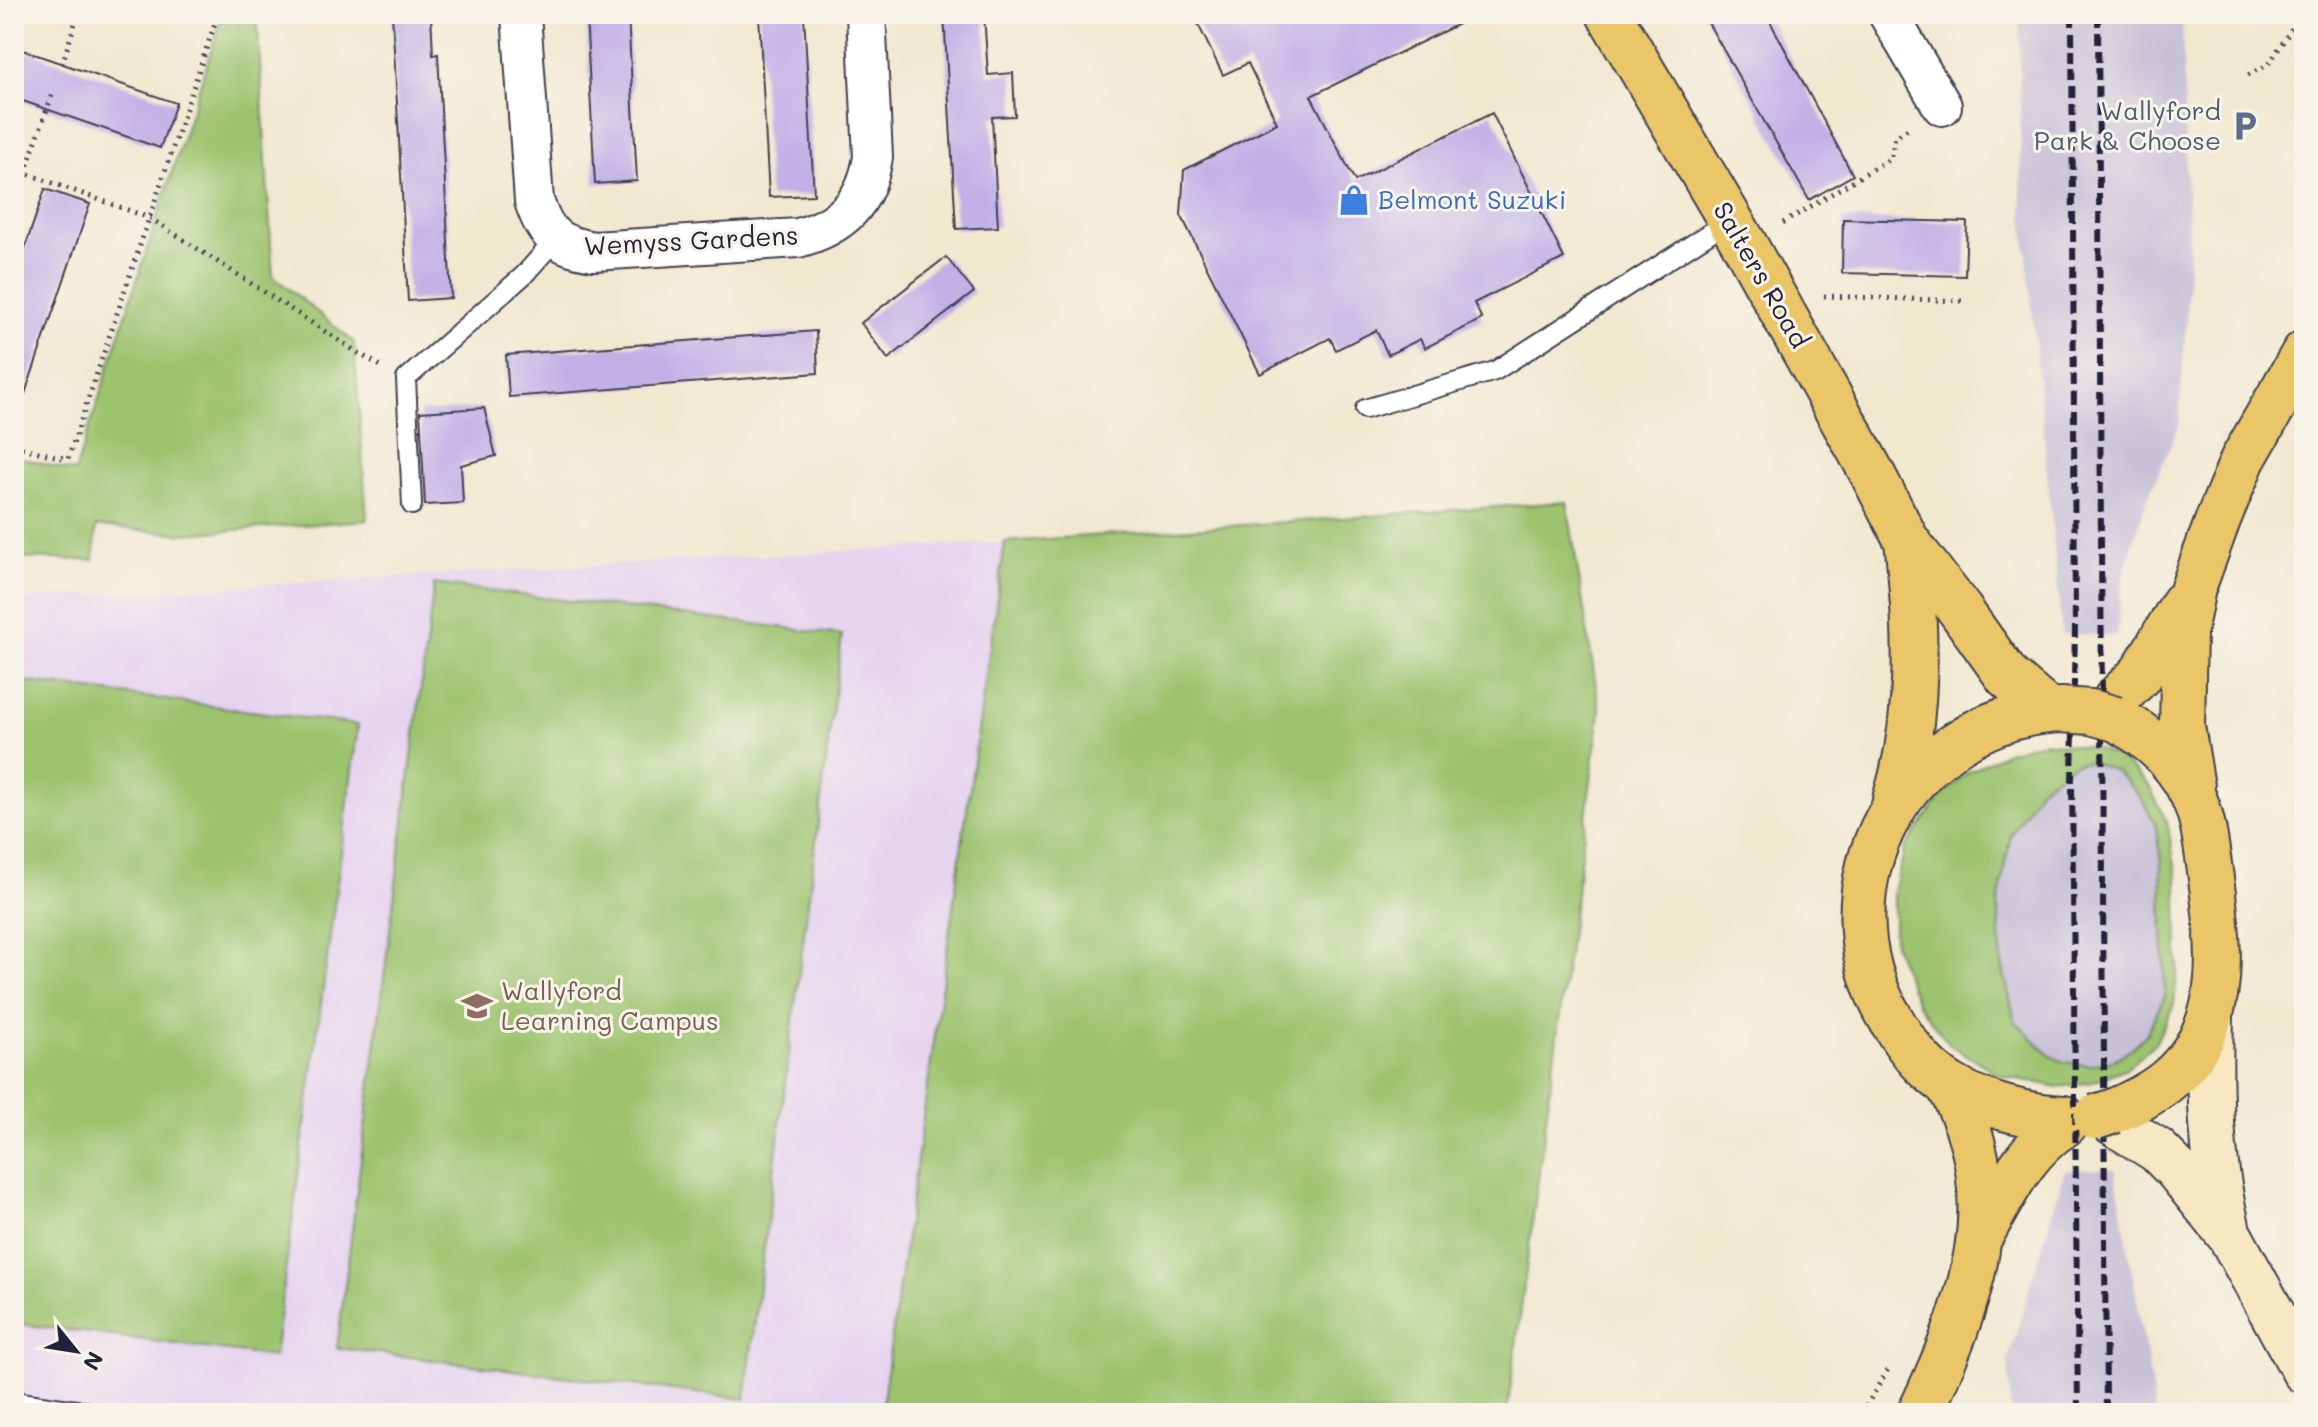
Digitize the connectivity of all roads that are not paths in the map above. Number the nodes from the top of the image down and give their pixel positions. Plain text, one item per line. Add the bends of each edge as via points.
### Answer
1 (521, 14) edge
2 (866, 14) edge
3 (1609, 14) edge
4 (1888, 14) edge
5 (1942, 106) road end
6 (1730, 220) junction
7 (555, 240) junction
8 (2304, 353) edge
9 (1365, 409) dead end
10 (412, 505) dead end
11 (1907, 541) junction
12 (2193, 588) junction
13 (2086, 710) junction
14 (2193, 796) junction
15 (1892, 810) junction
16 (2211, 1015) junction
17 (1947, 1083) junction
18 (2088, 1119) junction
19 (1981, 1235) junction
20 (2230, 1236) junction
21 (2304, 1371) edge
22 (14, 1401) edge
23 (96, 1413) edge
24 (1920, 1413) edge

1 - 7 street, Wemyss Gardens via 534,201
2 - 7 street, Wemyss Gardens via 871,176 863,194 836,223 798,238 594,251
3 - 6 main road, Salters Road
4 - 5 street
6 - 9 lane via 1495,371
6 - 11 main road, Salters Road
7 - 10 lane via 524,275 406,379
8 - 12 main road via 2243,459
11 - 13 main road, Salters Road via 2007,676
11 - 15 main road, Salters Road via 1914,689
12 - 13 main road via 2141,674
12 - 14 main road via 2184,633 2182,726
13 - 14 main road, Salters Road via 2137,730 2159,747
13 - 15 main road via 2011,717 1974,731 1938,755
14 - 16 main road via 2203,826 2218,927
15 - 17 main road via 1865,880 1861,921 1868,967 1883,1006 1906,1043
16 - 18 main road via 2188,1059 2168,1081 2144,1098
16 - 20 main road via 2209,1104
17 - 18 main road via 2025,1114
17 - 19 main road via 1974,1146
18 - 19 main road via 2035,1147
18 - 20 main road via 2157,1150
19 - 24 main road via 1947,1357
20 - 21 main road
22 - 23 lane

